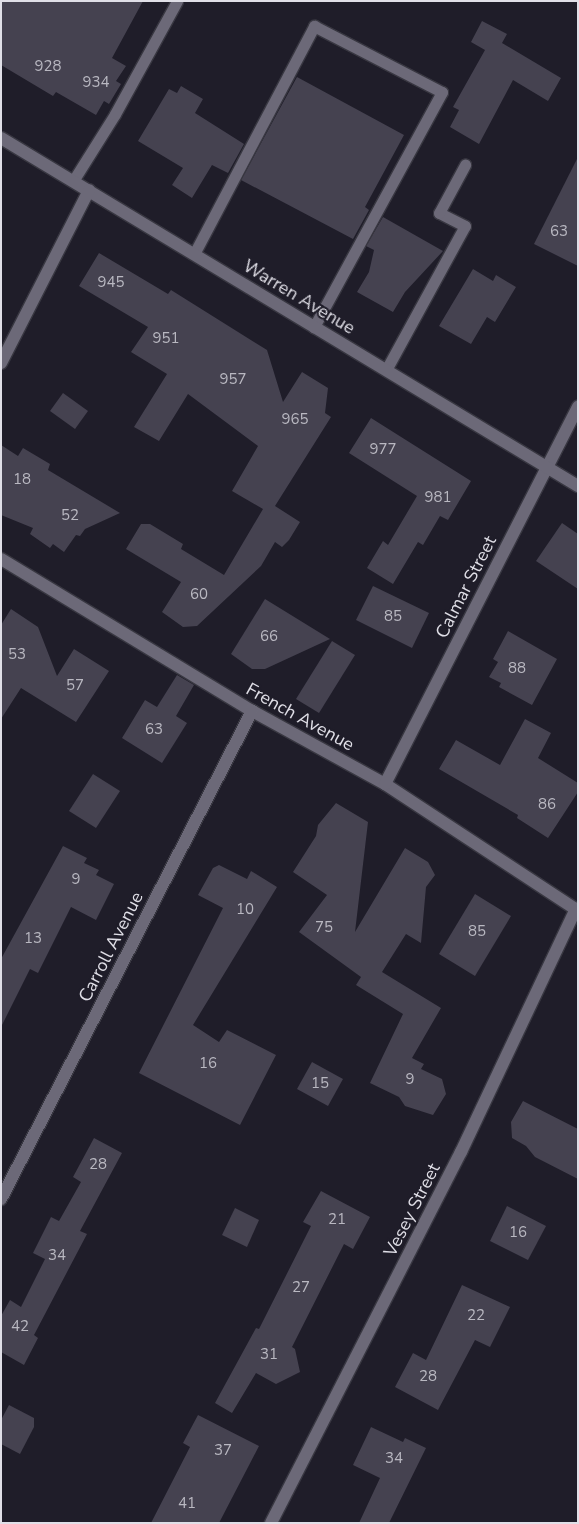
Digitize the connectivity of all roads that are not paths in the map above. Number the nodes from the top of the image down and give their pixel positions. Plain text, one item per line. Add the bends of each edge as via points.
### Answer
1 (177, 1) edge
2 (1, 138) edge
3 (465, 165) dead end
4 (73, 180) junction
5 (89, 190) junction
6 (194, 254) junction
7 (314, 327) junction
8 (1, 363) edge
9 (386, 370) junction
10 (578, 407) edge
11 (547, 467) junction
12 (578, 486) edge
13 (1, 559) edge
14 (252, 711) junction
15 (385, 784) junction
16 (577, 910) edge
17 (1, 1199) edge
18 (271, 1523) edge

1 - 4 lane via 115,114
2 - 4 street, Warren Avenue
3 - 9 lane via 439,212 465,226
4 - 5 street, Warren Avenue
5 - 6 street, Warren Avenue
5 - 8 street
6 - 7 street, Warren Avenue
6 - 7 lane via 314,26 442,92
7 - 9 street, Warren Avenue
9 - 11 street, Warren Avenue
10 - 11 street, Calmar Street
11 - 12 street, Warren Avenue
11 - 15 street, Calmar Street
13 - 14 street, French Avenue
14 - 15 street, French Avenue
14 - 17 street, Carroll Avenue
15 - 16 street, French Avenue
16 - 18 street, Vesey Street via 461,1152

